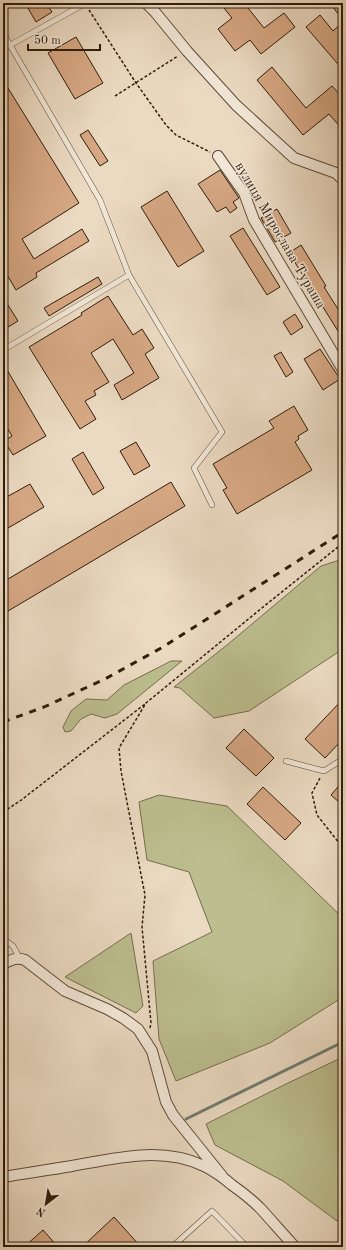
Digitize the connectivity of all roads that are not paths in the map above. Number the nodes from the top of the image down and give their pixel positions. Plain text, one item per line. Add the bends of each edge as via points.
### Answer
1 (86, 3) edge
2 (146, 3) edge
3 (3, 32) edge
4 (11, 44) junction
5 (3, 49) edge
6 (218, 156) road end
7 (343, 180) edge
8 (130, 275) junction
9 (3, 350) edge
10 (343, 370) edge
11 (212, 505) dead end
12 (343, 759) edge
13 (286, 761) dead end
14 (3, 939) edge
15 (20, 959) junction
16 (3, 964) edge
17 (222, 1176) junction
18 (3, 1177) edge
19 (172, 1247) edge
20 (247, 1247) edge
21 (295, 1247) edge

1 - 4 lane
2 - 7 street via 236,105 294,158 336,174
3 - 4 lane
4 - 5 lane
4 - 8 lane via 100,200
6 - 10 street, вулиця Мирослава Тураша via 244,193 254,220
8 - 9 lane
8 - 11 lane via 222,432 194,468
12 - 13 lane via 324,771
14 - 15 lane via 13,946
15 - 16 street
15 - 17 street via 25,960 65,991 107,1008 138,1029 152,1051 166,1102 173,1115
17 - 18 street via 204,1166 185,1160 154,1155 124,1157
17 - 21 street via 259,1207
19 - 20 lane via 212,1211

